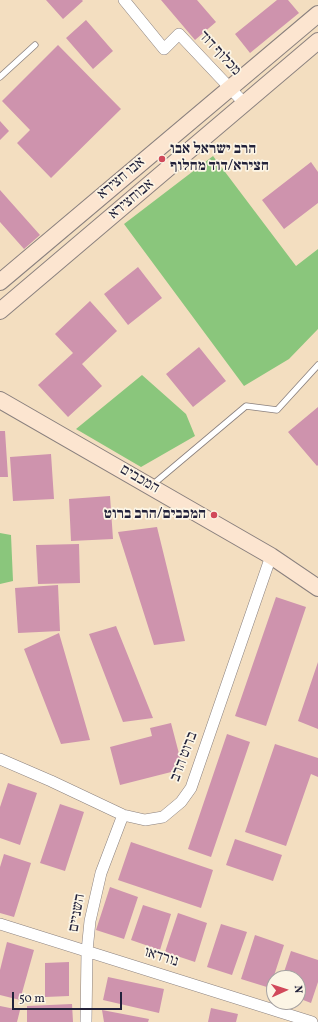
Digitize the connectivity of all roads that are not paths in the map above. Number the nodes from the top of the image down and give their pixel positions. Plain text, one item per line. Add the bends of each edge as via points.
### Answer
1 (124, 0) edge
2 (318, 14) edge
3 (318, 41) edge
4 (35, 45) dead end
5 (0, 77) edge
6 (230, 88) junction
7 (245, 104) junction
8 (0, 282) edge
9 (0, 311) edge
10 (318, 365) edge
11 (0, 400) edge
12 (150, 486) junction
13 (271, 556) junction
14 (318, 588) edge
15 (0, 759) edge
16 (123, 815) junction
17 (0, 924) edge
18 (87, 950) junction
19 (86, 1022) edge
20 (312, 1022) edge

1 - 6 street, מכלוף דוד via 164,49 179,34
2 - 6 street, אבו חצירא
3 - 7 street, אבוחצירא
4 - 5 lane
6 - 7 street, מכלוף דוד
6 - 8 street, אבו חצירא
7 - 9 street, אבוחצירא
10 - 12 lane via 277,410 246,406
11 - 12 street, המכבים
12 - 13 street, המכבים
13 - 14 street, המכבים
13 - 16 street, ברוט הרב via 191,788 181,802 164,817 145,820
15 - 16 street, ברוט הרב
16 - 18 street, השניים via 101,873 90,921
17 - 18 street, נורדאו
18 - 19 street, השניים
18 - 20 street, נורדאו

